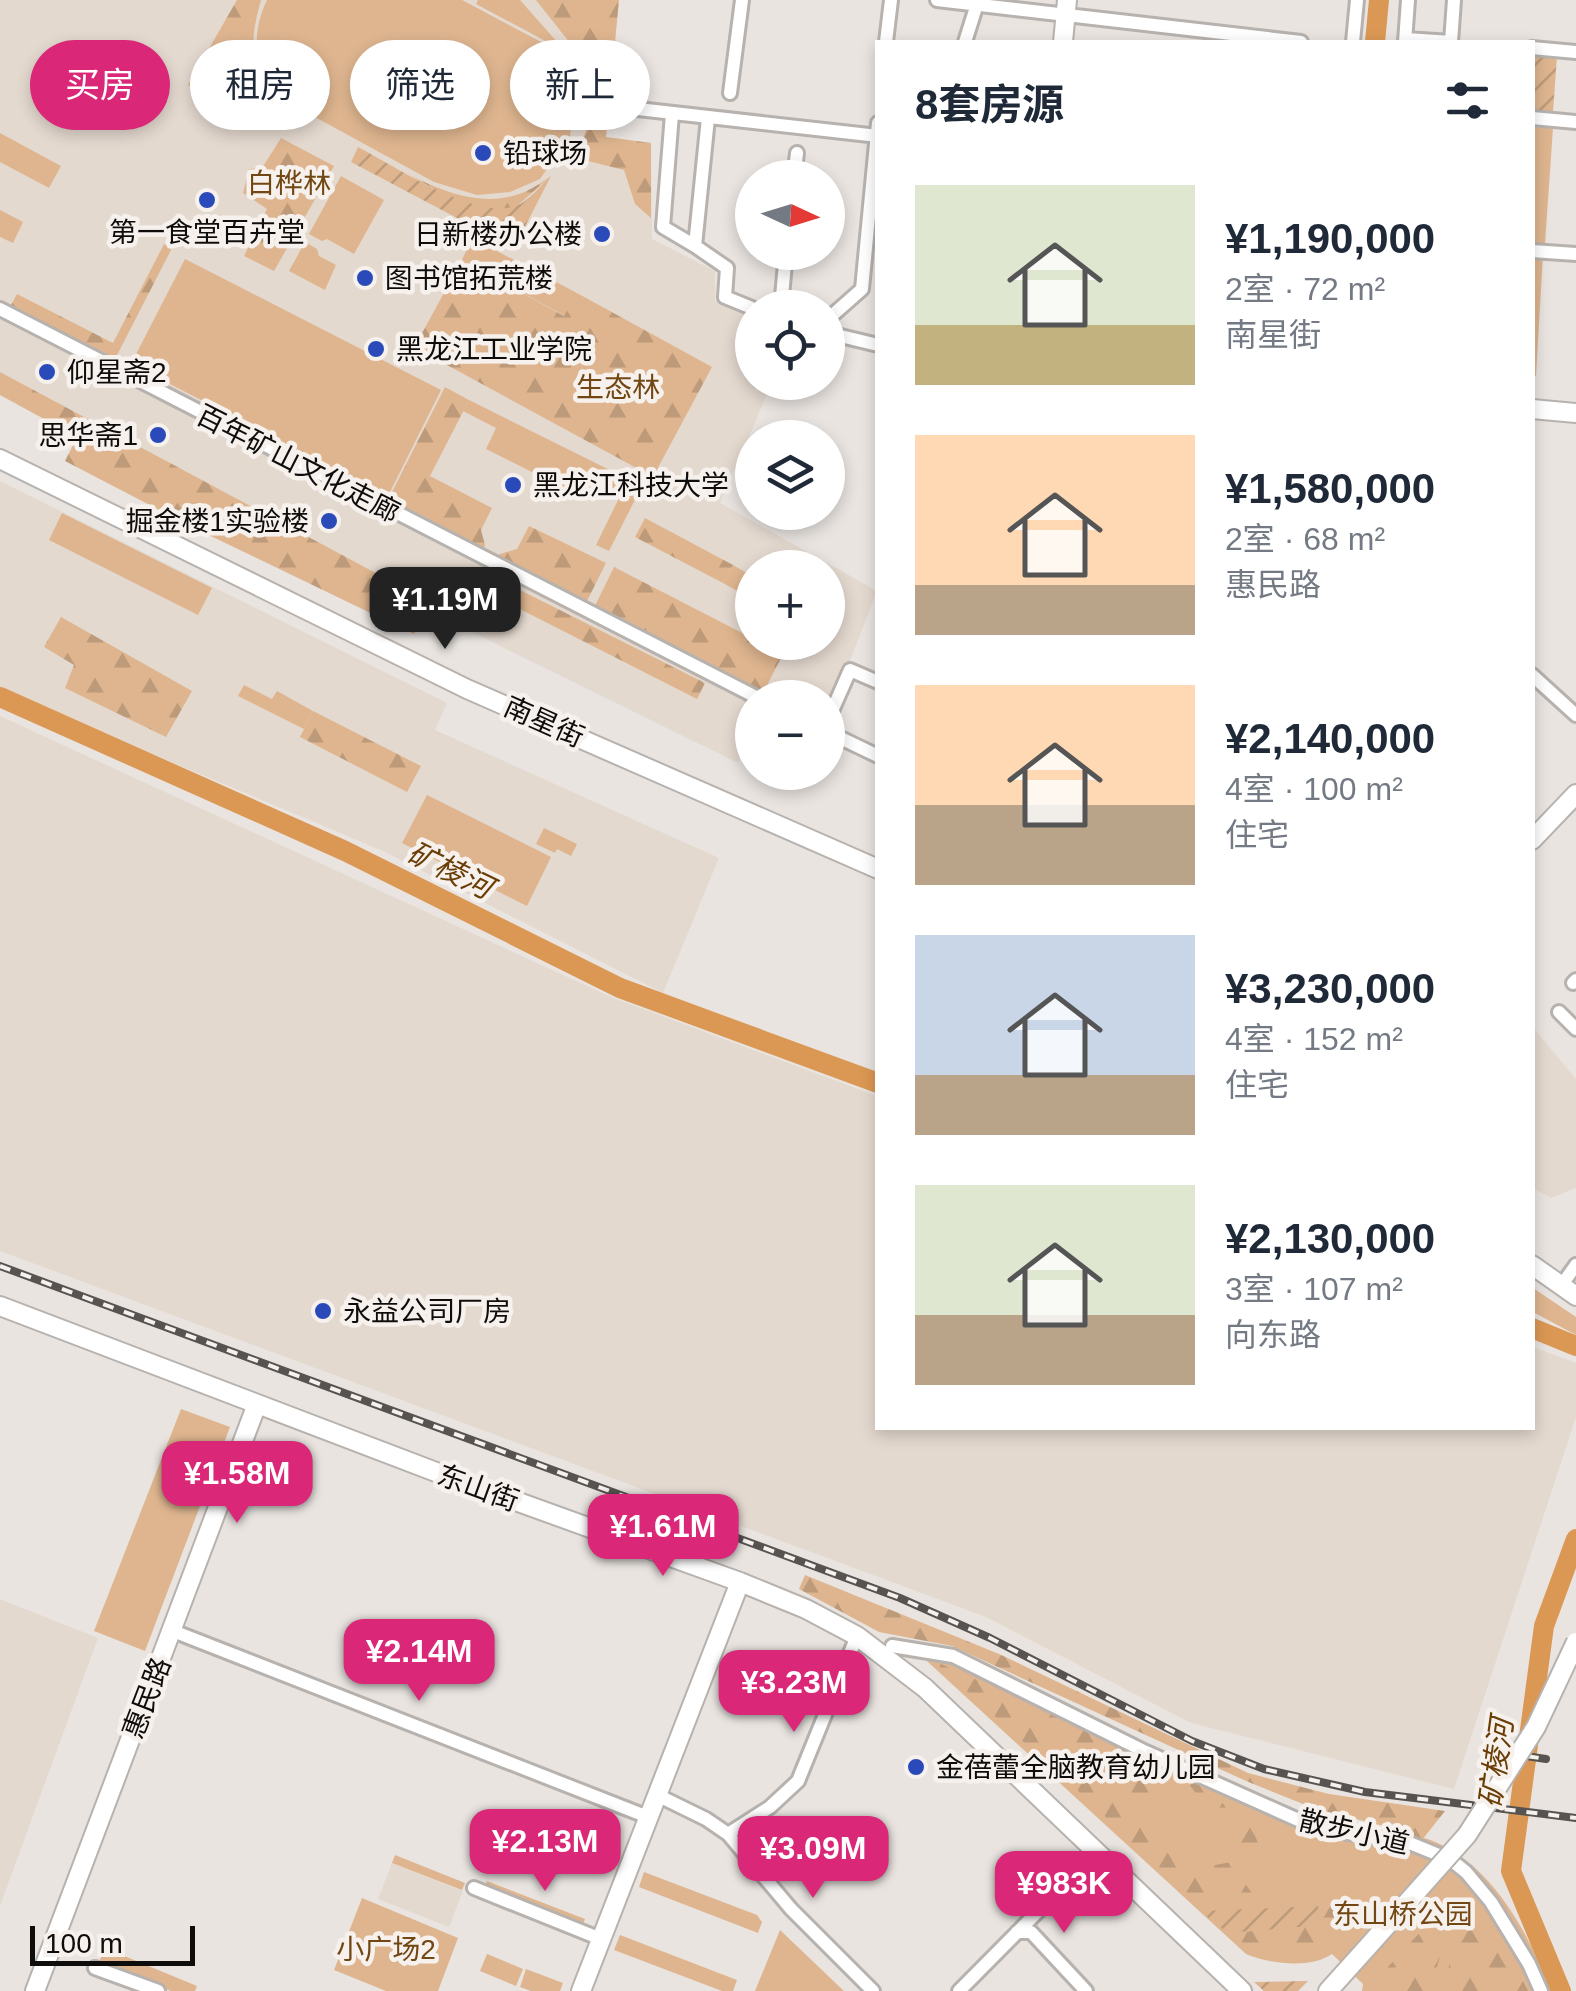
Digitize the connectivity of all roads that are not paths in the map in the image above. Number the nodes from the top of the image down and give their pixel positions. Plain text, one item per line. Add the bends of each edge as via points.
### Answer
1 (742, 0) edge
2 (891, 0) edge
3 (937, 0) edge
4 (1357, 0) edge
5 (1408, 0) edge
6 (1454, 0) edge
7 (978, 4) junction
8 (1066, 7) edge
9 (886, 40) edge
10 (966, 40) edge
11 (1063, 40) edge
12 (1288, 40) edge
13 (1354, 40) edge
14 (1406, 40) edge
15 (1451, 40) edge
16 (1535, 48) edge
17 (1576, 52) edge
18 (730, 94) dead end
19 (650, 111) edge
20 (672, 114) junction
21 (708, 118) junction
22 (1535, 118) edge
23 (1576, 122) edge
24 (875, 136) edge
25 (797, 153) dead end
26 (875, 156) edge
27 (796, 160) edge
28 (695, 246) junction
29 (1535, 251) edge
30 (1576, 254) edge
31 (735, 302) edge
32 (845, 304) edge
33 (0, 309) edge
34 (845, 337) edge
35 (875, 344) edge
36 (1535, 410) edge
37 (1576, 413) edge
38 (0, 459) edge
39 (1535, 677) edge
40 (845, 681) edge
41 (875, 681) edge
42 (735, 686) edge
43 (1576, 716) edge
44 (845, 740) edge
45 (875, 755) edge
46 (1576, 794) edge
47 (1535, 837) edge
48 (875, 868) edge
49 (1559, 1012) dead end
50 (1576, 1029) edge
51 (1576, 1265) edge
52 (1535, 1267) edge
53 (1568, 1291) edge
54 (0, 1306) edge
55 (258, 1404) junction
56 (740, 1582) junction
57 (173, 1631) junction
58 (857, 1636) junction
59 (1576, 1642) edge
60 (892, 1646) dead end
61 (657, 1795) junction
62 (648, 1818) junction
63 (728, 1834) junction
64 (1096, 1853) junction
65 (474, 1888) dead end
66 (1018, 1932) junction
67 (601, 1939) junction
68 (95, 1968) dead end
69 (35, 1991) edge
70 (158, 1991) edge
71 (581, 1991) edge
72 (873, 1991) edge
73 (959, 1991) edge
74 (1086, 1991) edge
75 (1242, 1991) edge
76 (1328, 1991) edge
77 (1541, 1991) edge

1 - 18 street
2 - 9 street
3 - 7 street
4 - 13 street
5 - 14 street
6 - 15 street
7 - 8 street
7 - 10 street
8 - 11 street
8 - 12 street
16 - 17 street
19 - 20 street
20 - 21 street
20 - 28 street via 662,226
21 - 24 street
21 - 28 street
22 - 23 street
25 - 27 street
26 - 32 street via 862,289
28 - 31 street via 727,268 725,298
29 - 30 street
33 - 42 street, 百年矿山文化走廊
34 - 35 street
36 - 37 street
38 - 48 street, 南星街 via 468,689
39 - 43 street
40 - 41 street via 850,670
44 - 45 street
46 - 47 street
49 - 50 street
51 - 53 street
52 - 53 street
54 - 55 street, 东山街
55 - 56 street, 东山街
55 - 57 street, 惠民路
56 - 58 street, 东山街
56 - 61 street
57 - 62 street
57 - 69 street, 惠民路
58 - 63 street via 798,1781
58 - 64 street, 东山街 via 924,1688
59 - 76 street, bridge via 1536,1727 1467,1835
60 - 77 street, 散步小道 via 953,1656 1314,1827 1412,1844 1451,1860 1491,1902
61 - 62 street
61 - 63 street
62 - 67 street
63 - 72 street
64 - 66 street
64 - 75 street, 东山街
65 - 67 street
66 - 73 street
66 - 74 street via 1031,1932
67 - 71 street
68 - 70 street

